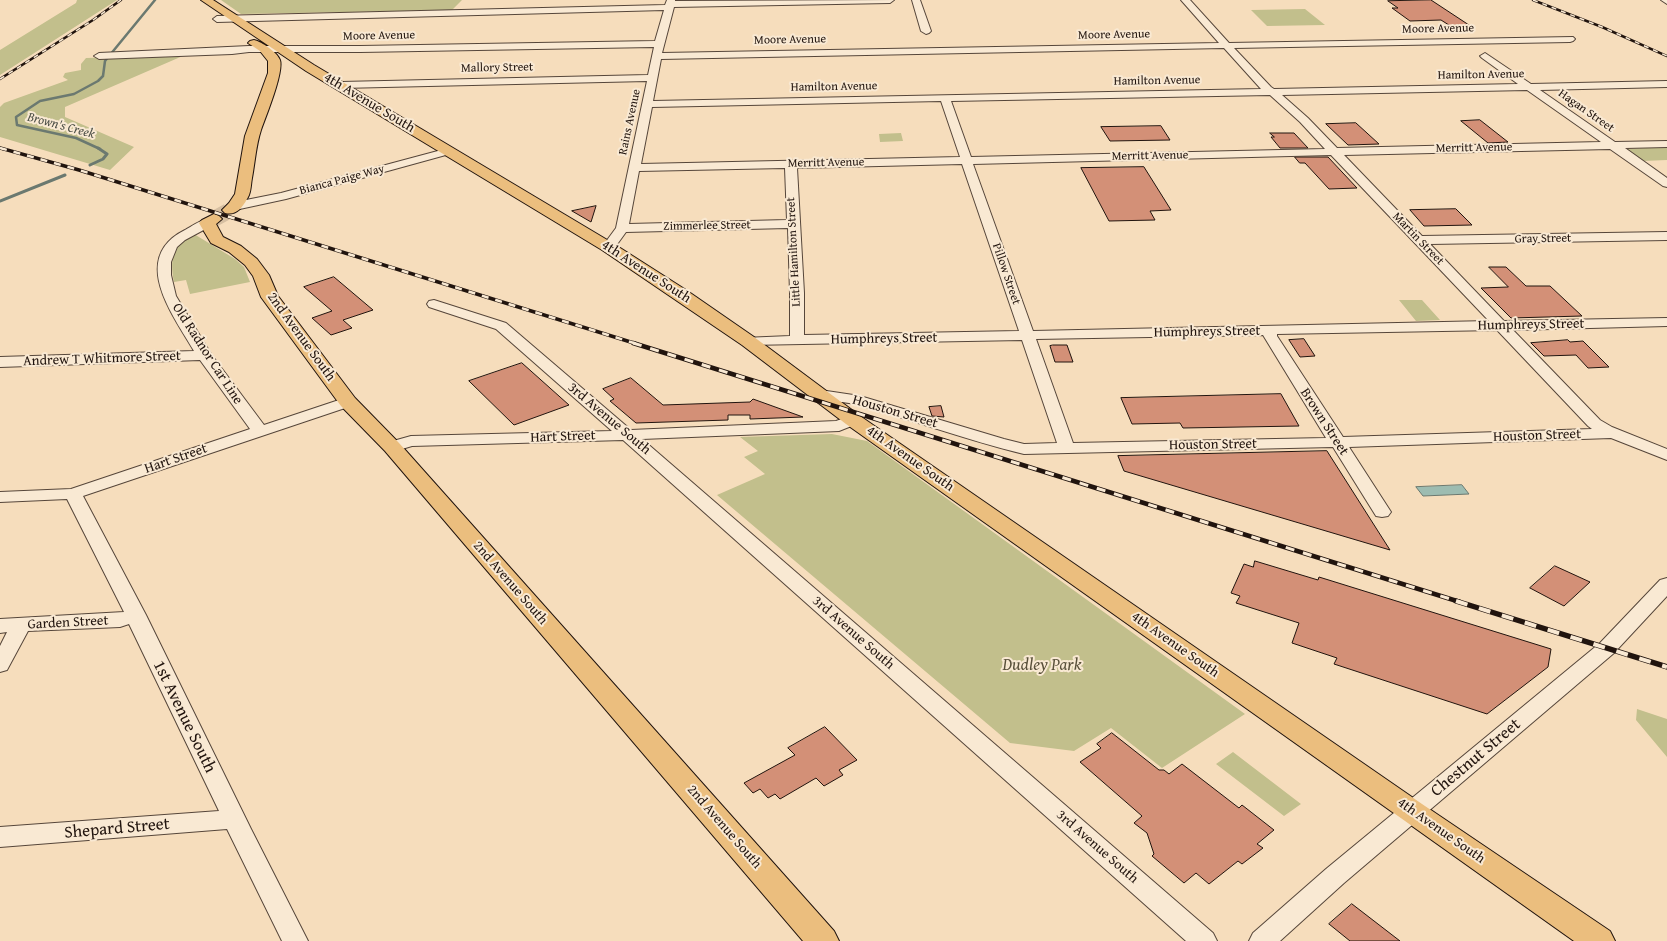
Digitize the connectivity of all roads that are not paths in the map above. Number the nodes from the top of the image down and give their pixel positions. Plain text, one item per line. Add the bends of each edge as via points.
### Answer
1 (206, 0) edge
2 (555, 0) edge
3 (880, 0) edge
4 (890, 0) edge
5 (916, 0) edge
6 (1185, 0) edge
7 (194, 2) dead end
8 (670, 4) edge
9 (551, 10) junction
10 (235, 17) junction
11 (217, 19) junction
12 (926, 31) dead end
13 (1570, 39) dead end
14 (660, 44) junction
15 (1227, 46) junction
16 (264, 49) junction
17 (283, 50) junction
18 (99, 56) dead end
19 (658, 56) junction
20 (1488, 58) dead end
21 (310, 68) junction
22 (274, 73) junction
23 (653, 78) junction
24 (1667, 84) edge
25 (341, 85) junction
26 (1529, 87) junction
27 (1273, 92) junction
28 (945, 98) junction
29 (648, 104) junction
30 (1667, 144) edge
31 (1613, 145) junction
32 (449, 151) junction
33 (1334, 151) junction
34 (966, 160) junction
35 (790, 164) junction
36 (634, 168) junction
37 (1667, 183) edge
38 (233, 208) joint
39 (210, 221) joint
40 (793, 224) junction
41 (622, 228) junction
42 (1667, 236) edge
43 (1419, 240) junction
44 (608, 247) junction
45 (434, 304) dead end
46 (1667, 322) edge
47 (1502, 326) junction
48 (1270, 331) junction
49 (1028, 336) junction
50 (797, 340) junction
51 (748, 341) junction
52 (204, 355) junction
53 (0, 362) edge
54 (820, 395) junction
55 (348, 402) junction
56 (853, 420) junction
57 (260, 431) junction
58 (1614, 433) junction
59 (629, 435) junction
60 (1337, 442) junction
61 (392, 448) junction
62 (1067, 449) junction
63 (1667, 455) edge
64 (73, 494) junction
65 (0, 497) edge
66 (1382, 512) dead end
67 (1667, 584) edge
68 (136, 616) junction
69 (21, 625) junction
70 (0, 626) edge
71 (0, 665) edge
72 (1412, 812) junction
73 (233, 819) junction
74 (0, 837) edge
75 (295, 941) edge
76 (823, 941) edge
77 (1204, 941) edge
78 (1262, 941) edge
79 (1599, 941) edge

1 - 10 main road, 4th Avenue South
2 - 9 street
3 - 4 street
3 - 8 street
5 - 12 street
6 - 15 street, Martin Street
7 - 11 main road
8 - 9 street
8 - 14 street, Rains Avenue
9 - 10 street
10 - 11 street
10 - 17 main road, 4th Avenue South
11 - 16 main road
13 - 15 street, Moore Avenue
14 - 17 street, Moore Avenue
14 - 19 street, Rains Avenue
15 - 19 street, Moore Avenue
15 - 27 street, Martin Street
16 - 17 street, Moore Avenue
16 - 18 street, Moore Avenue
16 - 22 main road via 274,60
17 - 21 main road, 4th Avenue South
19 - 23 street, Rains Avenue
20 - 26 street, Hagan Street
21 - 22 main road via 291,66
21 - 25 main road, 4th Avenue South
22 - 38 main road via 252,136 242,194
23 - 25 street, Mallory Street
23 - 29 street, Rains Avenue
24 - 26 street, Hamilton Avenue
25 - 32 main road, 4th Avenue South
26 - 27 street, Hamilton Avenue
26 - 31 street, Hagan Street
27 - 28 street, Hamilton Avenue
27 - 33 street, Martin Street
28 - 29 street, Hamilton Avenue
28 - 34 street, Pillow Street
29 - 36 street, Rains Avenue
30 - 31 street, Merritt Avenue
31 - 33 street, Merritt Avenue
31 - 37 street, Hagan Street
32 - 38 street, Bianca Paige Way
32 - 44 main road, 4th Avenue South
33 - 34 street, Merritt Avenue
33 - 43 street, Martin Street
34 - 35 street, Merritt Avenue
34 - 49 street, Pillow Street
35 - 36 street, Merritt Avenue
35 - 40 street, Little Hamilton Street
36 - 41 street, Rains Avenue
39 - 52 street, Old Radnor Car Line via 180,237 171,246 164,262 169,296
39 - 55 main road, 2nd Avenue South via 217,240 235,249 251,262 261,275 270,298
40 - 41 street, Zimmerlee Street
40 - 50 street, Little Hamilton Street
41 - 44 street, Rains Avenue
42 - 43 street, Gray Street
43 - 47 street, Martin Street
44 - 51 main road, 4th Avenue South
45 - 59 street, 3rd Avenue South via 501,326
46 - 47 street, Humphreys Street
47 - 48 street, Humphreys Street
47 - 58 street, Martin Street via 1594,423
48 - 49 street, Humphreys Street
48 - 60 street, Brown Street via 1270,336
49 - 50 street, Humphreys Street
49 - 62 street, Pillow Street
50 - 51 street, Humphreys Street
51 - 54 main road, 4th Avenue South
52 - 53 street, Andrew T Whitmore Street
52 - 57 street, Old Radnor Car Line
54 - 56 main road, 4th Avenue South
54 - 62 street, Houston Street via 854,399 1012,447
55 - 57 street, Hart Street
55 - 61 main road, 2nd Avenue South
56 - 59 street, Hart Street via 839,426
56 - 72 main road, 4th Avenue South
57 - 64 street, Hart Street
58 - 60 street, Houston Street
58 - 63 street, Martin Street
59 - 61 street, Hart Street via 410,442
59 - 77 street, 3rd Avenue South
60 - 62 street, Houston Street
60 - 66 street, Brown Street
61 - 76 main road, 2nd Avenue South
64 - 65 street, Hart Street
64 - 68 street, 1st Avenue South
67 - 72 street, Chestnut Street via 1607,648
68 - 69 street, Garden Street via 120,620
68 - 73 street, 1st Avenue South
69 - 70 street, Garden Street
69 - 71 street
72 - 78 street, Chestnut Street
72 - 79 main road, 4th Avenue South
73 - 74 street, Shepard Street
73 - 75 street, 1st Avenue South

